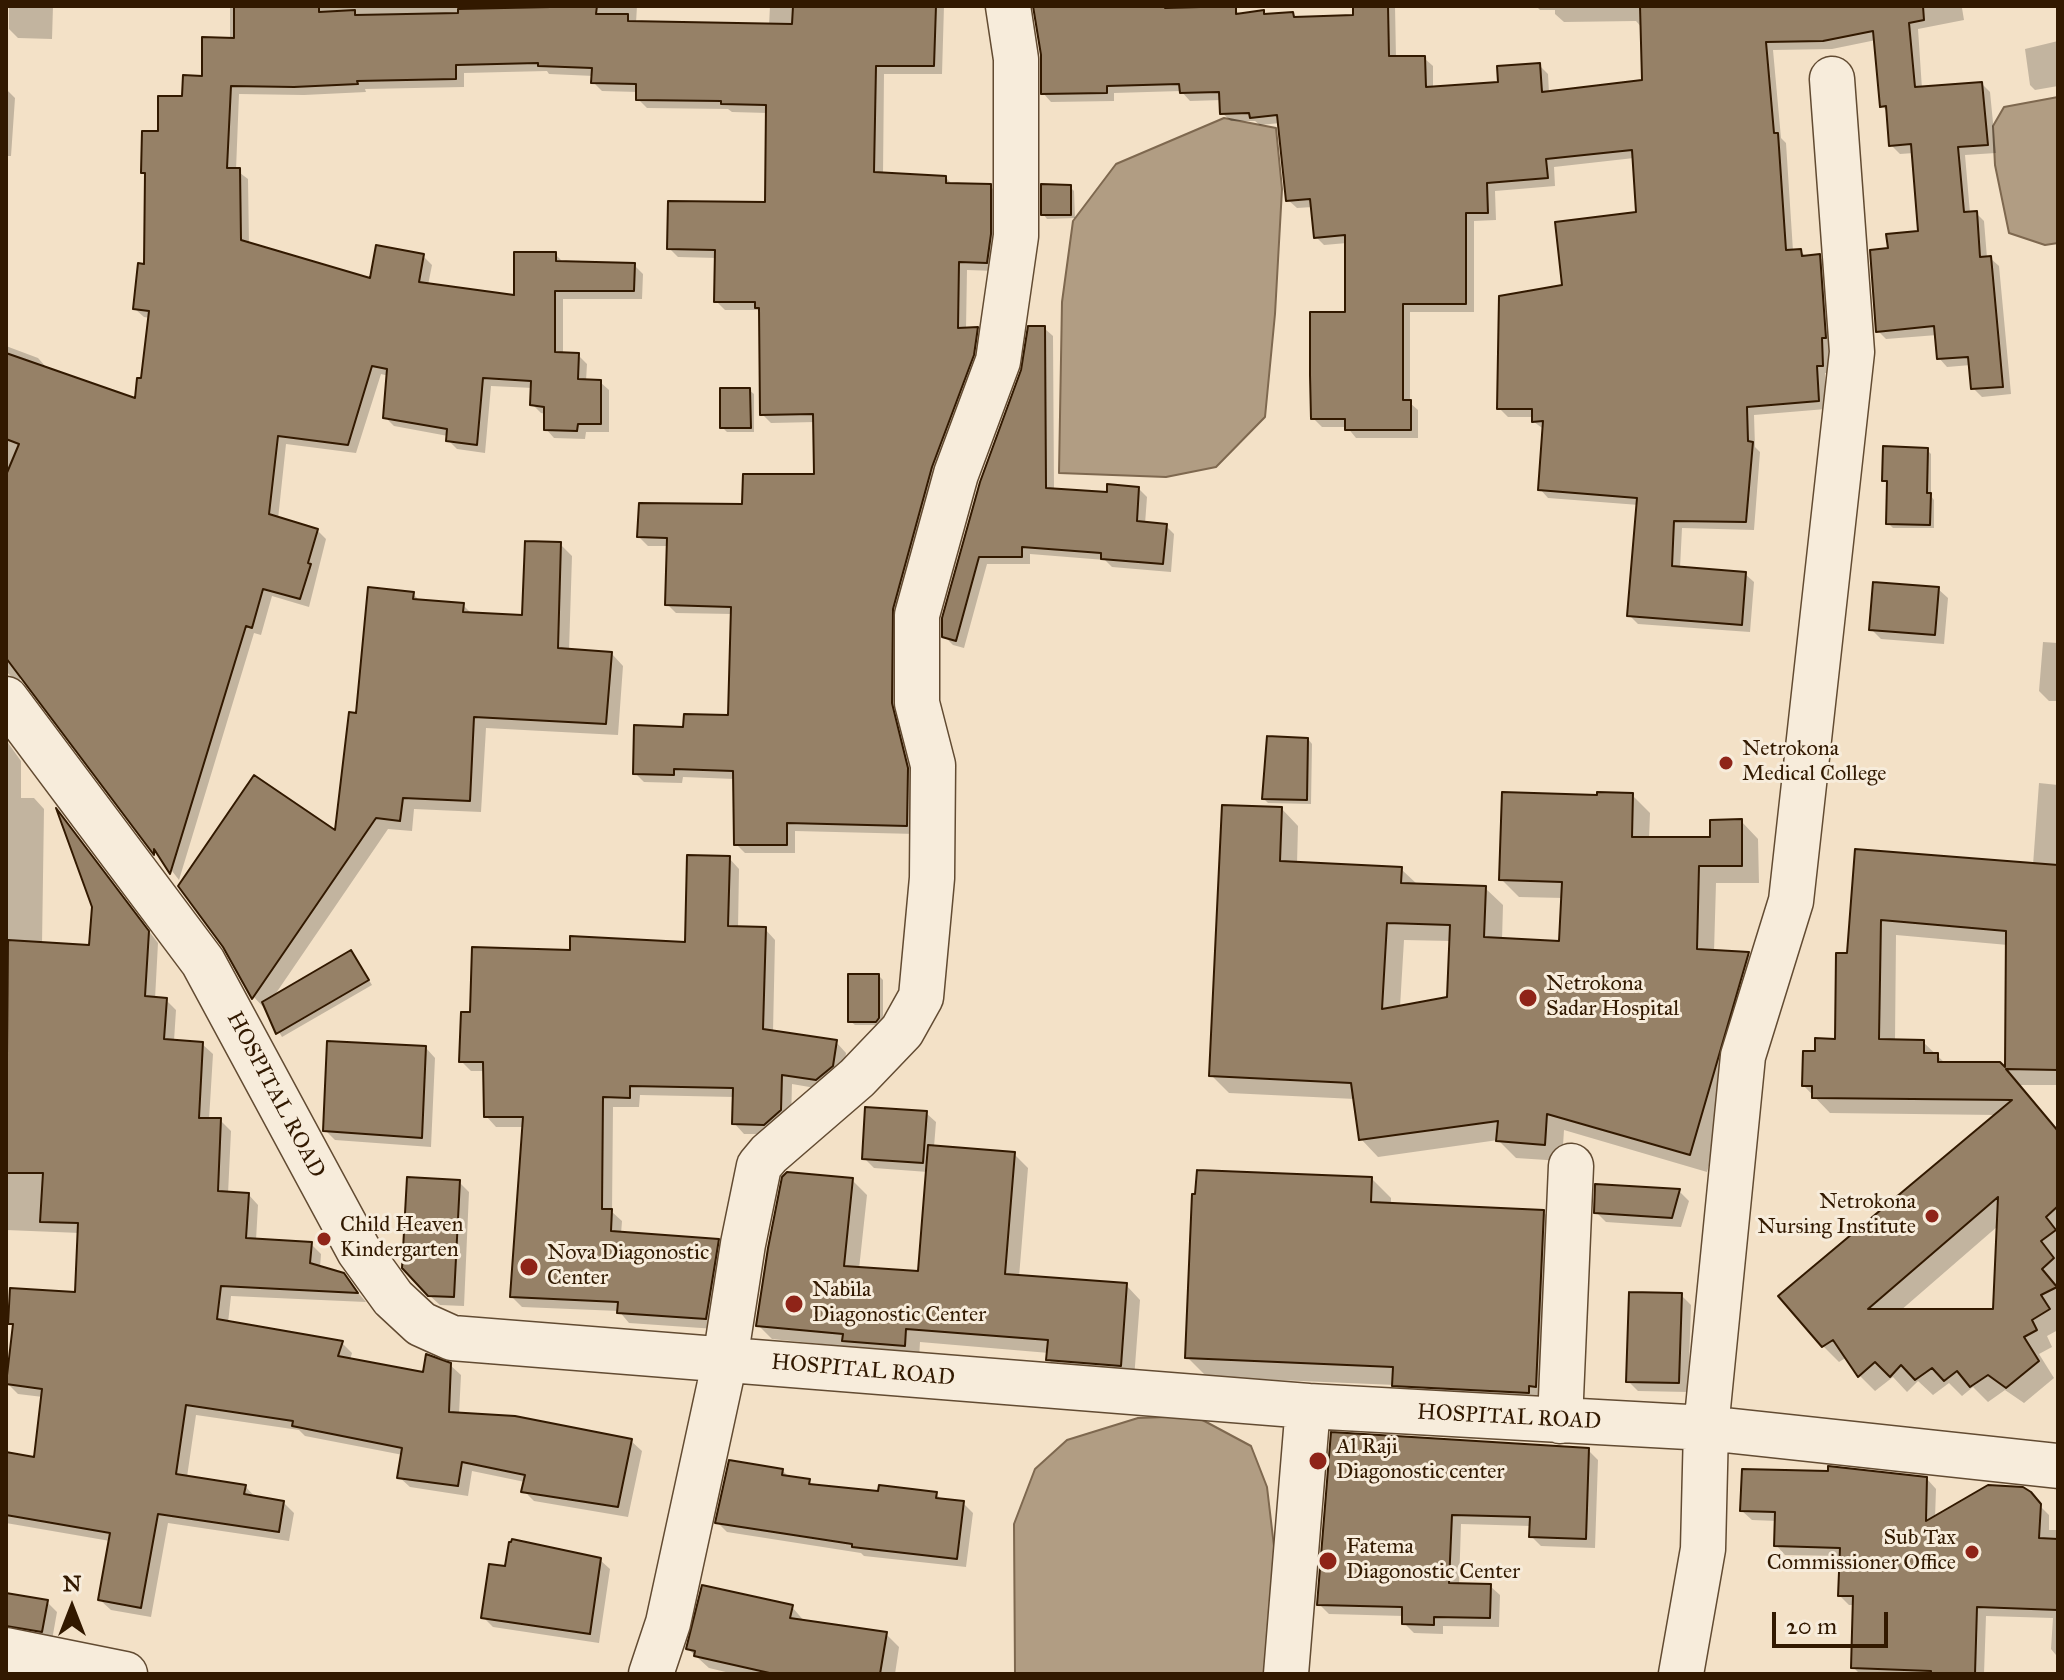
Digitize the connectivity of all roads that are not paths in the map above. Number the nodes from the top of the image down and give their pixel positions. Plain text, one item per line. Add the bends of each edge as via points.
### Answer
1 (1008, 6) edge
2 (1832, 79) dead end
3 (6, 699) edge
4 (1571, 1166) dead end
5 (725, 1360) junction
6 (1308, 1406) junction
7 (1560, 1421) junction
8 (1706, 1428) junction
9 (2058, 1466) edge
10 (6, 1650) edge
11 (125, 1674) edge
12 (651, 1674) edge
13 (1286, 1674) edge
14 (1681, 1674) edge

1 - 5 street via 1016,59 1016,236 998,361 956,474 917,615 917,703 933,765 932,878 921,997 902,1031 857,1078 759,1166
2 - 8 street via 1852,352 1791,901 1743,1056
3 - 5 street, HOSPITAL ROAD via 203,962 359,1251 393,1298 421,1324 452,1338
4 - 7 street
5 - 6 street, HOSPITAL ROAD
5 - 12 street via 668,1623
6 - 7 street, HOSPITAL ROAD
6 - 13 street
7 - 8 street, HOSPITAL ROAD
8 - 9 street, HOSPITAL ROAD
8 - 14 street via 1703,1549
10 - 11 street

